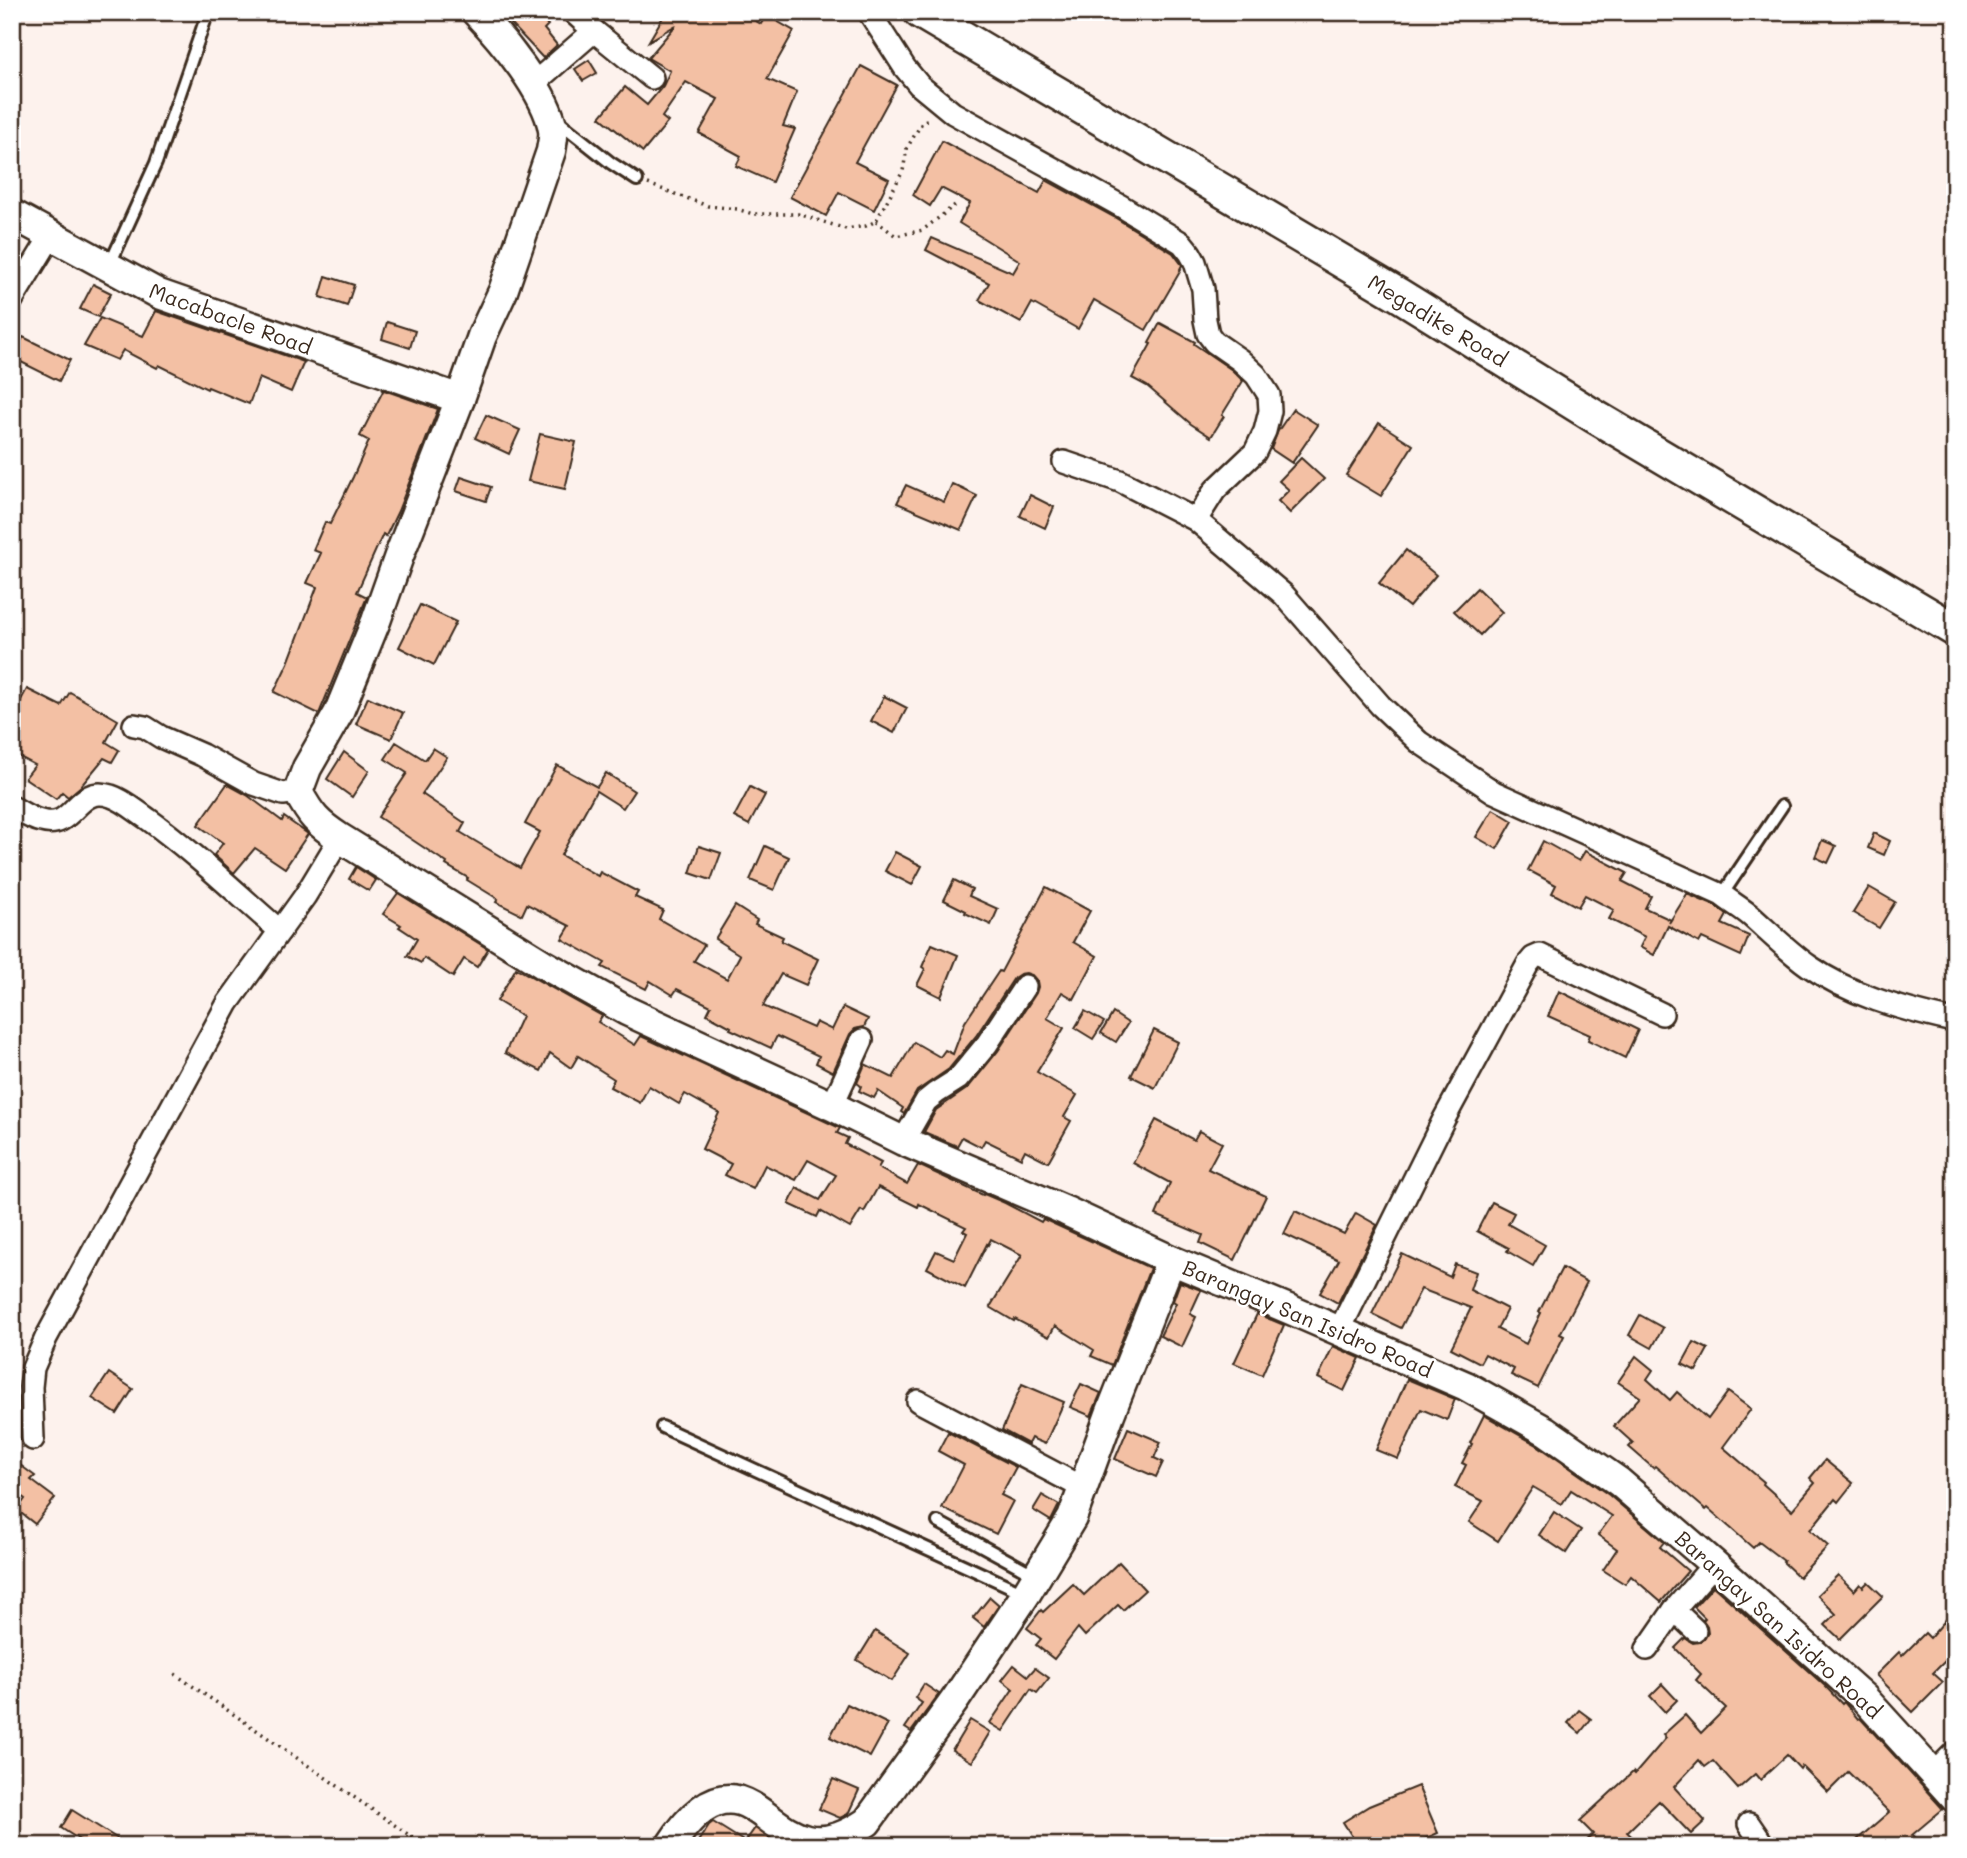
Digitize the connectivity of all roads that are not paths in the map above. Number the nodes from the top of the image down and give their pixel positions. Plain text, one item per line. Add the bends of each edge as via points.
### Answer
1 (208, 12) edge
2 (476, 12) edge
3 (573, 12) edge
4 (869, 12) edge
5 (920, 12) edge
6 (594, 31) junction
7 (652, 78) dead end
8 (533, 84) junction
9 (550, 115) junction
10 (638, 180) road end
11 (12, 214) edge
12 (51, 236) junction
13 (108, 267) junction
14 (12, 300) edge
15 (460, 399) junction
16 (1064, 462) dead end
17 (1196, 520) junction
18 (1955, 631) edge
19 (134, 725) dead end
20 (298, 792) junction
21 (1782, 806) dead end
22 (12, 807) edge
23 (340, 838) junction
24 (1722, 895) junction
25 (280, 931) junction
26 (1026, 986) dead end
27 (1662, 1014) dead end
28 (1948, 1020) dead end
29 (862, 1040) dead end
30 (832, 1106) junction
31 (902, 1141) junction
32 (1171, 1260) junction
33 (1339, 1331) junction
34 (918, 1401) dead end
35 (662, 1427) dead end
36 (33, 1439) dead end
37 (1083, 1488) junction
38 (938, 1522) dead end
39 (1714, 1564) junction
40 (1032, 1585) junction
41 (1674, 1610) junction
42 (1695, 1630) dead end
43 (1647, 1649) dead end
44 (1955, 1752) edge
45 (1934, 1773) junction
46 (1955, 1797) edge
47 (1749, 1824) dead end
48 (826, 1843) edge
49 (670, 1846) edge
50 (1764, 1846) edge

1 - 13 lane via 156,163
2 - 8 street
3 - 6 street
4 - 17 street via 919,85 953,113 1121,206 1182,243 1190,253 1203,289 1208,334 1255,375 1269,395 1270,411 1255,452 1215,490
5 - 18 main road, Megadike Road
6 - 7 street
6 - 8 street
8 - 9 street
9 - 10 lane
9 - 15 street via 551,151
11 - 12 street, Macabacle Road
12 - 13 street, Macabacle Road
12 - 14 street
13 - 15 street, Macabacle Road via 159,294
15 - 20 street via 376,621 338,713
16 - 17 street via 1120,481
17 - 24 street via 1284,595 1419,743 1494,792
19 - 20 street via 254,784 283,794
20 - 23 street via 320,825
21 - 24 lane
22 - 25 street via 53,822 84,798 96,793 113,796 176,839
23 - 25 street
23 - 30 street via 626,1011
24 - 28 street via 1821,974 1900,1009
25 - 36 street via 228,1003 46,1338 33,1368
26 - 31 street via 958,1079 926,1101
27 - 33 street via 1540,955 1533,958 1444,1119
29 - 30 street
30 - 31 street
31 - 32 street
32 - 33 street, Barangay San Isidro Road
32 - 37 street, Barangay San Isidro Road
33 - 39 street, Barangay San Isidro Road via 1466,1386 1546,1432 1619,1482
34 - 37 street
35 - 40 lane
37 - 40 street, Barangay San Isidro Road via 1072,1518
38 - 40 lane
39 - 41 street
39 - 45 street, Barangay San Isidro Road via 1864,1698
40 - 48 street, Barangay San Isidro Road via 867,1822
41 - 42 street
41 - 43 street
44 - 45 street
45 - 46 street, Barangay San Isidro Road
47 - 50 street
48 - 49 street, Barangay San Isidro Road via 786,1831 749,1805 731,1799 704,1806

